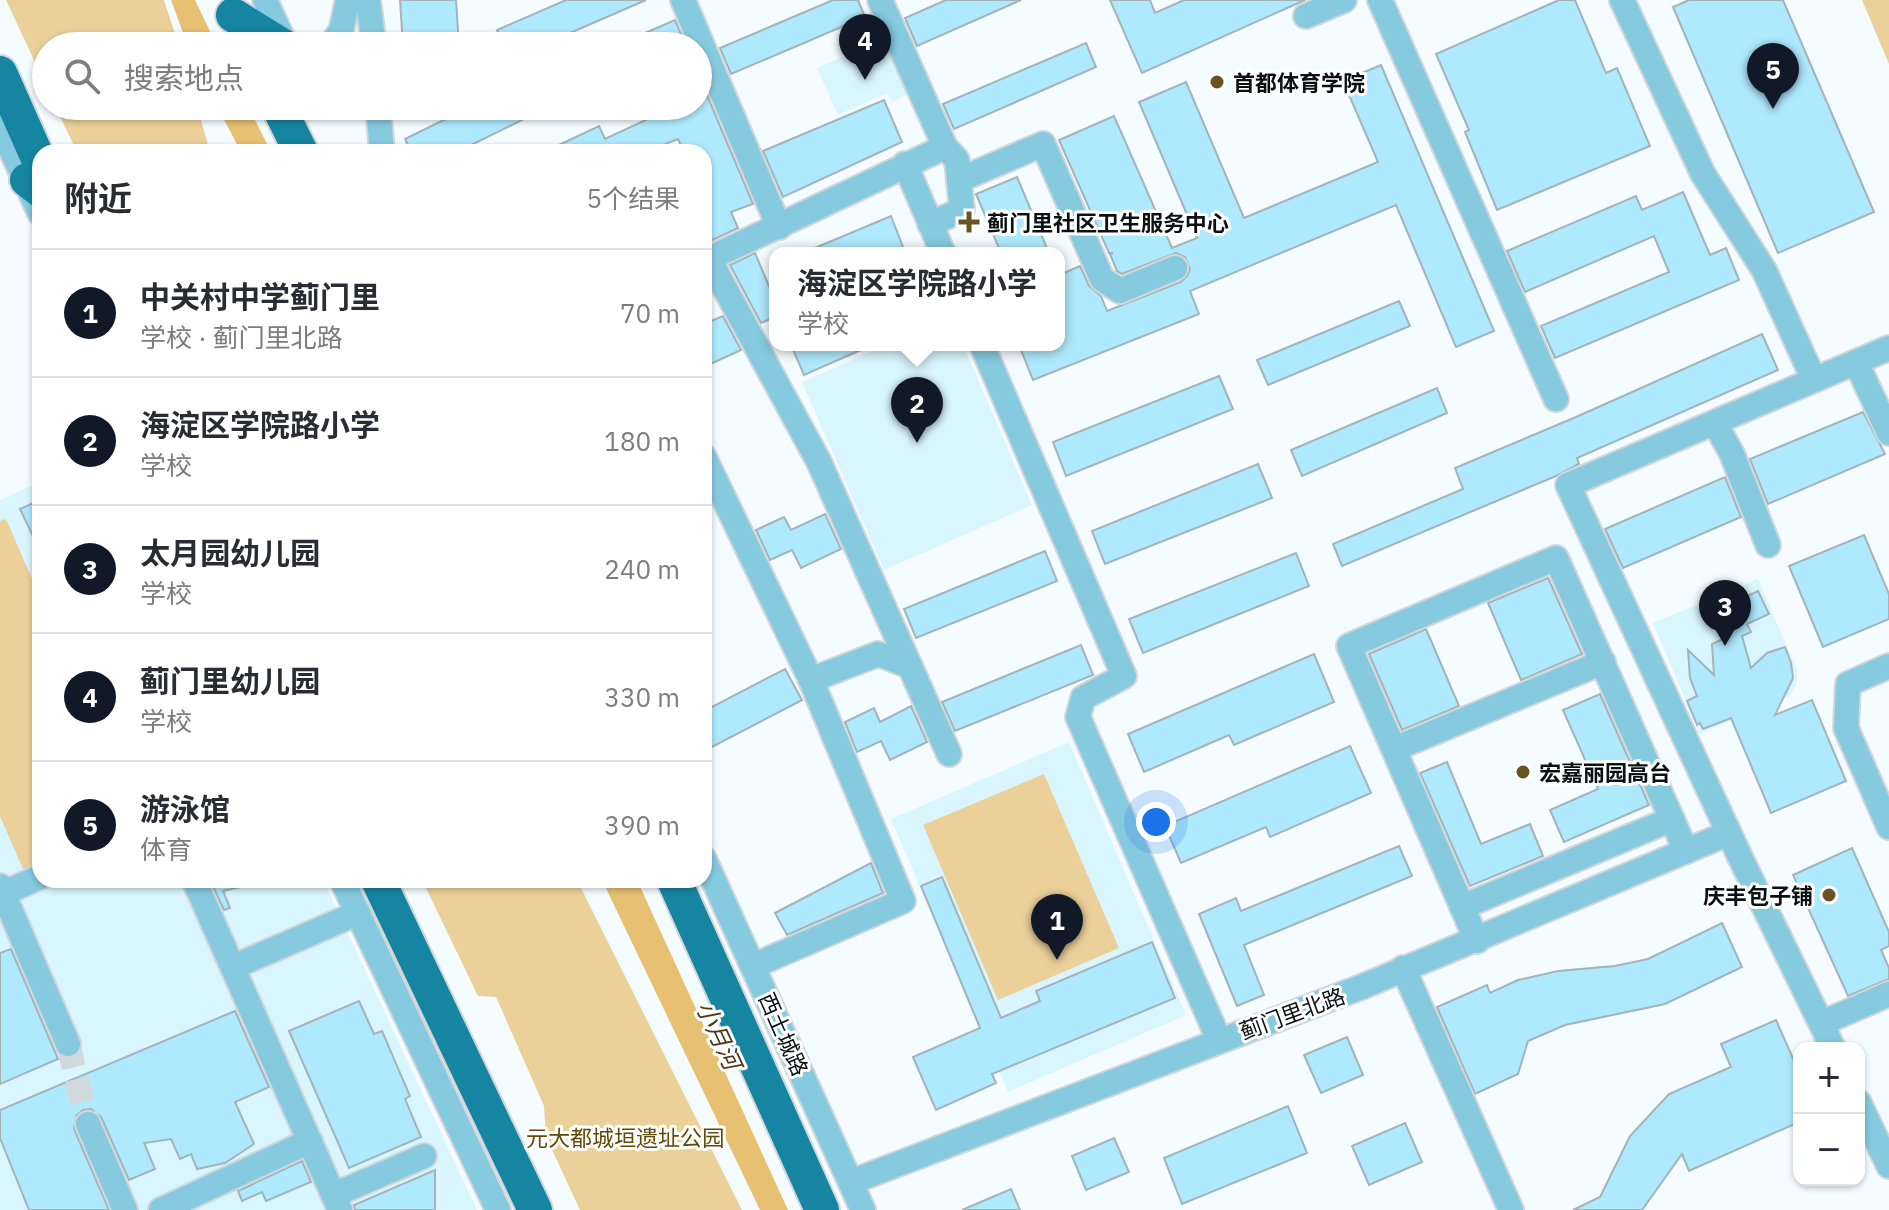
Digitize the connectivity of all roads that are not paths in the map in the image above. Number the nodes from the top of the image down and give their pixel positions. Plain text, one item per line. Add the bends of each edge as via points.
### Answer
1 (265, 0) edge
2 (348, 0) edge
3 (368, 0) edge
4 (683, 0) edge
5 (880, 0) edge
6 (1344, 0) edge
7 (1380, 0) edge
8 (1622, 0) edge
9 (229, 7) edge
10 (1306, 16) dead end
11 (241, 32) edge
12 (264, 32) edge
13 (278, 32) edge
14 (340, 32) edge
15 (372, 32) edge
16 (697, 32) edge
17 (712, 69) edge
18 (0, 73) edge
19 (0, 88) edge
20 (285, 120) edge
21 (379, 120) edge
22 (1, 132) edge
23 (297, 144) edge
24 (381, 144) edge
25 (945, 147) junction
26 (905, 164) junction
27 (27, 177) edge
28 (959, 180) junction
29 (930, 224) junction
30 (779, 227) junction
31 (940, 247) edge
32 (712, 258) edge
33 (712, 267) edge
34 (1175, 268) dead end
35 (764, 336) edge
36 (1889, 348) edge
37 (771, 351) edge
38 (985, 351) edge
39 (1856, 362) junction
40 (1814, 380) junction
41 (1556, 399) dead end
42 (1715, 423) junction
43 (1889, 433) edge
44 (712, 474) edge
45 (1768, 545) dead end
46 (1603, 662) junction
47 (910, 666) junction
48 (1889, 666) edge
49 (811, 680) junction
50 (1394, 749) junction
51 (949, 754) dead end
52 (1672, 819) junction
53 (1889, 827) edge
54 (1729, 833) junction
55 (1686, 851) junction
56 (712, 876) edge
57 (32, 880) edge
58 (198, 888) edge
59 (346, 888) edge
60 (382, 888) edge
61 (678, 888) edge
62 (1, 891) edge
63 (1462, 907) junction
64 (358, 913) junction
65 (1477, 941) dead end
66 (753, 966) junction
67 (233, 967) junction
68 (1403, 968) junction
69 (1889, 994) edge
70 (1822, 1023) junction
71 (1219, 1040) junction
72 (1830, 1042) edge
73 (68, 1044) tunnel mouth
74 (1864, 1114) edge
75 (88, 1124) tunnel mouth
76 (310, 1141) junction
77 (424, 1156) dead end
78 (1889, 1166) edge
79 (802, 1167) junction
80 (851, 1182) junction
81 (337, 1203) edge
82 (125, 1210) edge
83 (161, 1210) edge
84 (498, 1210) edge
85 (535, 1210) edge
86 (822, 1210) edge
87 (829, 1210) edge
88 (863, 1210) edge
89 (1511, 1210) edge

1 - 13 street
2 - 14 street
3 - 15 street
4 - 16 street
5 - 25 street
6 - 10 street
7 - 41 street
8 - 40 street via 1703,174 1764,270
9 - 11 highway
9 - 12 highway
17 - 30 street
18 - 27 highway
19 - 22 highway
20 - 23 highway
21 - 24 street
22 - 27 street
25 - 26 street
25 - 28 street via 957,160
26 - 29 street
26 - 30 street
28 - 29 street via 962,210
28 - 34 street via 1043,144 1102,279 1120,291
29 - 31 street
30 - 32 street
33 - 35 street
36 - 39 street
37 - 47 street
38 - 71 street via 1124,676 1083,698 1078,717
39 - 40 street
39 - 43 street
40 - 42 street
42 - 45 street
42 - 54 street via 1568,485
44 - 49 street
46 - 50 street
46 - 50 street via 1556,558 1349,646
46 - 52 street
47 - 49 street via 878,654
47 - 51 street
48 - 53 street via 1848,684 1846,728
49 - 66 street via 903,901
50 - 63 street
52 - 55 street
52 - 63 street
54 - 55 street, 蓟门里北路
54 - 70 street
55 - 68 street, 蓟门里北路
56 - 66 street, 西土城路
57 - 62 street
58 - 67 street
59 - 64 street
60 - 85 highway
61 - 79 highway, 西土城路
62 - 73 street
63 - 65 street
64 - 67 street
64 - 84 street
66 - 80 street, 西土城路
67 - 76 street
68 - 71 street, 蓟门里北路
68 - 89 street
69 - 70 street
70 - 72 street
71 - 80 street, 蓟门里北路
74 - 78 street
75 - 82 street
76 - 81 street
76 - 83 street
77 - 81 street
79 - 86 highway, 西土城路
79 - 87 highway
80 - 88 street, 西土城路

